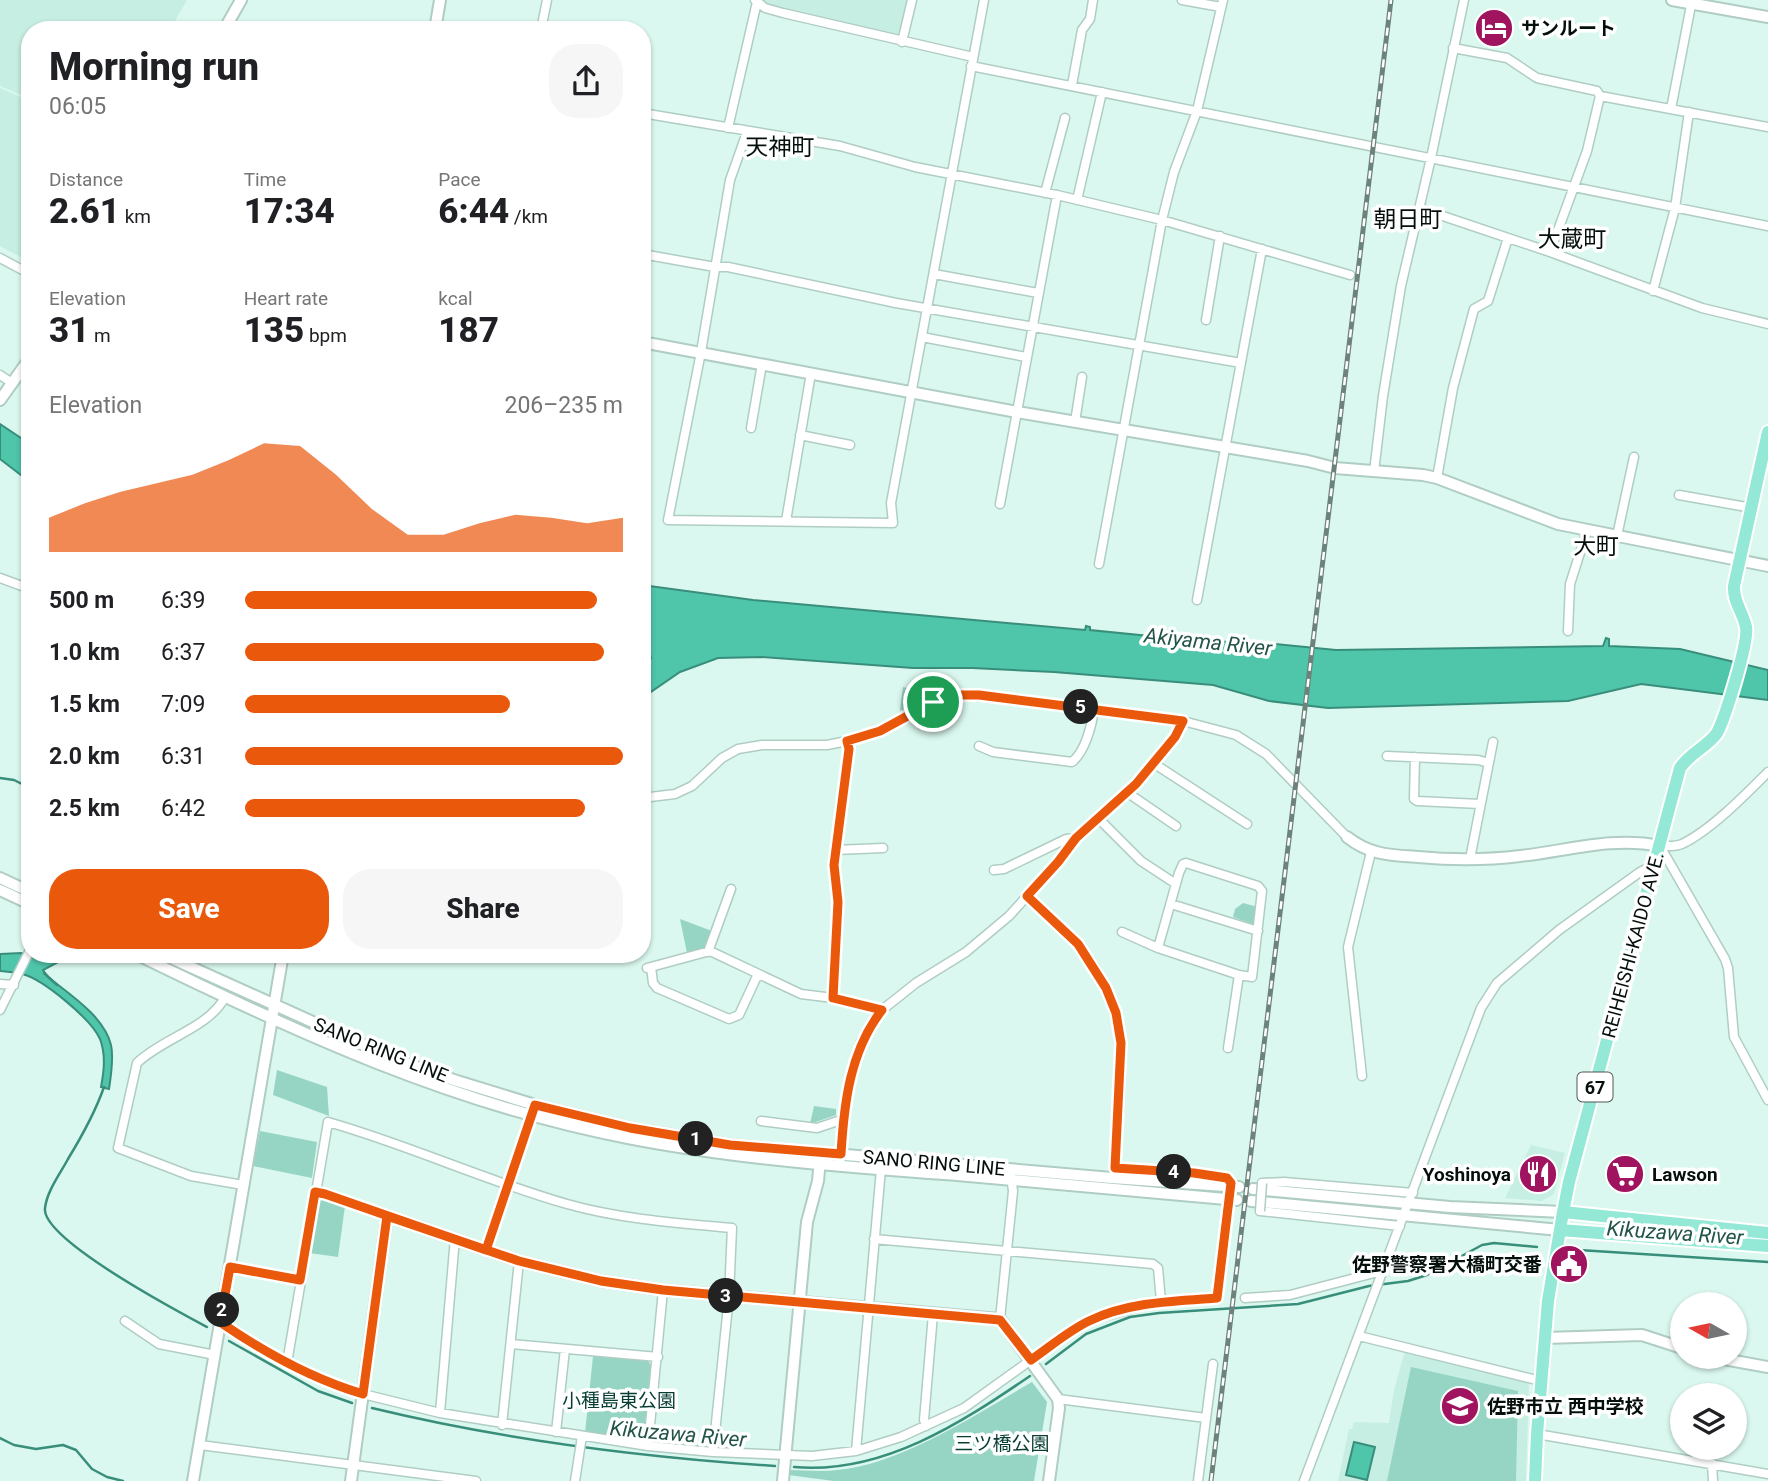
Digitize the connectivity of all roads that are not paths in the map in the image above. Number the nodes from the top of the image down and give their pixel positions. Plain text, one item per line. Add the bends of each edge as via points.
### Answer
1 (241, 0) edge
2 (440, 0) edge
3 (547, 0) edge
4 (912, 0) edge
5 (984, 0) edge
6 (1093, 0) edge
7 (1182, 0) edge
8 (1464, 0) edge
9 (1672, 0) edge
10 (756, 1) edge
11 (1691, 1) edge
12 (1222, 4) edge
13 (1768, 17) edge
14 (229, 21) edge
15 (436, 21) edge
16 (543, 21) edge
17 (902, 42) junction
18 (1453, 48) junction
19 (972, 61) junction
20 (1072, 85) junction
21 (1102, 92) junction
22 (1600, 96) junction
23 (1671, 108) junction
24 (1197, 111) junction
25 (1689, 112) junction
26 (651, 115) edge
27 (1065, 118) dead end
28 (1768, 127) edge
29 (728, 128) junction
30 (747, 131) junction
31 (1431, 158) junction
32 (953, 173) junction
33 (1575, 188) junction
34 (1045, 192) junction
35 (1057, 195) junction
36 (1077, 200) junction
37 (1419, 208) junction
38 (1675, 208) junction
39 (1162, 220) junction
40 (1768, 226) edge
41 (1220, 236) junction
42 (1508, 239) junction
43 (1262, 249) junction
44 (1550, 252) junction
45 (651, 256) edge
46 (0, 258) edge
47 (715, 267) junction
48 (21, 269) edge
49 (934, 274) junction
50 (1350, 275) dead end
51 (1653, 291) junction
52 (1038, 293) junction
53 (928, 308) junction
54 (1206, 320) dead end
55 (1768, 324) edge
56 (1032, 325) junction
57 (922, 337) junction
58 (651, 344) edge
59 (1139, 345) junction
60 (701, 352) junction
61 (1027, 357) junction
62 (1241, 363) junction
63 (762, 364) junction
64 (21, 370) edge
65 (811, 373) junction
66 (0, 375) edge
67 (1082, 377) dead end
68 (12, 383) junction
69 (911, 392) junction
70 (1, 398) edge
71 (1017, 412) junction
72 (1075, 422) junction
73 (751, 428) dead end
74 (1123, 430) junction
75 (1768, 432) edge
76 (800, 435) junction
77 (850, 445) dead end
78 (1225, 447) junction
79 (1634, 457) dead end
80 (1374, 472) junction
81 (1437, 478) junction
82 (1679, 495) dead end
83 (1000, 504) dead end
84 (1752, 508) junction
85 (786, 521) junction
86 (1587, 531) junction
87 (1617, 536) junction
88 (1740, 561) junction
89 (1098, 564) dead end
90 (1768, 566) edge
91 (0, 578) edge
92 (21, 586) edge
93 (1197, 600) dead end
94 (1568, 631) dead end
95 (1094, 709) junction
96 (1183, 721) junction
97 (847, 741) junction
98 (1493, 742) dead end
99 (979, 746) dead end
100 (1387, 756) dead end
101 (1415, 757) junction
102 (1153, 763) junction
103 (1489, 763) junction
104 (1768, 772) edge
105 (1128, 793) junction
106 (651, 797) edge
107 (1480, 804) junction
108 (1098, 818) junction
109 (1247, 824) dead end
110 (1176, 825) dead end
111 (1346, 837) joint
112 (1076, 838) junction
113 (1660, 846) junction
114 (883, 848) dead end
115 (835, 850) junction
116 (1371, 852) junction
117 (1470, 859) junction
118 (1654, 866) junction
119 (994, 870) dead end
120 (0, 878) edge
121 (1176, 884) junction
122 (21, 888) edge
123 (731, 889) dead end
124 (0, 890) edge
125 (1027, 896) junction
126 (21, 900) edge
127 (1171, 904) junction
128 (1258, 931) junction
129 (1122, 932) dead end
130 (1158, 948) junction
131 (708, 952) junction
132 (24, 963) edge
133 (155, 963) edge
134 (182, 963) edge
135 (281, 963) edge
136 (758, 974) junction
137 (1239, 975) junction
138 (0, 984) edge
139 (14, 985) junction
140 (225, 997) junction
141 (833, 998) junction
142 (274, 1005) junction
143 (0, 1010) edge
144 (882, 1010) junction
145 (272, 1019) junction
146 (1228, 1048) dead end
147 (1362, 1076) dead end
148 (1768, 1100) edge
149 (533, 1110) junction
150 (844, 1119) junction
151 (761, 1121) dead end
152 (820, 1159) junction
153 (840, 1160) junction
154 (881, 1170) junction
155 (1011, 1175) junction
156 (1112, 1184) junction
157 (243, 1185) junction
158 (1235, 1185) junction
159 (508, 1186) junction
160 (1258, 1186) junction
161 (315, 1192) junction
162 (1411, 1198) junction
163 (1251, 1201) dead end
164 (1233, 1203) junction
165 (1563, 1212) junction
166 (387, 1216) junction
167 (1402, 1220) junction
168 (1560, 1230) junction
169 (1768, 1233) edge
170 (455, 1238) junction
171 (874, 1239) junction
172 (1768, 1246) edge
173 (486, 1250) junction
174 (1007, 1250) junction
175 (519, 1261) junction
176 (230, 1267) junction
177 (1381, 1273) junction
178 (300, 1280) junction
179 (663, 1290) junction
180 (729, 1296) junction
181 (1245, 1298) dead end
182 (1161, 1301) junction
183 (799, 1302) junction
184 (868, 1308) junction
185 (933, 1314) junction
186 (1000, 1320) junction
187 (125, 1321) dead end
188 (220, 1322) junction
189 (1359, 1336) junction
190 (1545, 1338) junction
191 (511, 1344) junction
192 (1670, 1344) edge
193 (565, 1349) junction
194 (215, 1356) junction
195 (658, 1357) junction
196 (1031, 1360) junction
197 (286, 1363) junction
198 (1747, 1363) edge
199 (1213, 1364) dead end
200 (1768, 1367) edge
201 (1541, 1381) junction
202 (363, 1394) junction
203 (1058, 1399) junction
204 (440, 1413) junction
205 (1206, 1418) junction
206 (502, 1425) junction
207 (926, 1426) junction
208 (556, 1432) junction
209 (1537, 1434) junction
210 (581, 1439) junction
211 (200, 1445) junction
212 (648, 1446) junction
213 (856, 1451) junction
214 (713, 1452) junction
215 (785, 1455) junction
216 (1713, 1463) junction
217 (353, 1464) junction
218 (1768, 1474) edge
219 (193, 1481) edge
220 (351, 1481) edge
221 (476, 1481) edge
222 (575, 1481) edge
223 (783, 1481) edge
224 (1049, 1481) edge
225 (1198, 1481) edge
226 (1304, 1481) edge
227 (1535, 1481) edge
228 (1713, 1481) edge

1 - 14 street
2 - 15 street
3 - 16 street
4 - 17 street
5 - 19 street
6 - 20 street
7 - 12 street
8 - 18 street
9 - 11 street
10 - 17 street via 765,8
10 - 29 street
11 - 13 street
11 - 23 street
12 - 24 street
17 - 19 street
18 - 22 street via 1507,58 1537,78 1597,91
18 - 31 street
19 - 20 street
19 - 32 street
20 - 21 street
21 - 24 street
21 - 36 street
22 - 23 street
22 - 33 street
23 - 25 street
24 - 31 street
24 - 39 street
25 - 28 street
25 - 38 street
26 - 29 street
27 - 34 street
29 - 30 street
30 - 32 street via 840,146
30 - 47 street via 730,180
31 - 33 street
31 - 37 street
32 - 34 street
32 - 49 street
33 - 38 street
33 - 44 street
34 - 35 street
35 - 36 street
35 - 52 street
36 - 39 street
37 - 42 street
37 - 80 street via 1401,286
38 - 40 street
38 - 51 street
39 - 41 street
39 - 59 street
41 - 43 street
41 - 54 street
42 - 44 street
42 - 81 street via 1488,301 1474,309 1453,388
43 - 50 street
43 - 62 street
44 - 51 street
45 - 47 street
46 - 48 street
47 - 53 street
47 - 60 street
49 - 52 street
49 - 53 street
51 - 55 street
52 - 56 street
53 - 56 street
53 - 57 street
56 - 59 street
56 - 61 street
57 - 61 street
57 - 69 street
58 - 60 street
59 - 62 street
59 - 74 street
60 - 63 street
60 - 85 street via 667,520
61 - 71 street
62 - 78 street
63 - 65 street
63 - 73 street
64 - 68 street
65 - 69 street
65 - 76 street
66 - 68 street
67 - 72 street
68 - 70 street
69 - 71 street
69 - 85 street via 891,503 893,523
71 - 72 street
71 - 83 street
72 - 74 street
74 - 78 street
74 - 89 street
75 - 84 main road, REIHEISHI-KAIDO AVE. / 67
76 - 77 street
76 - 85 street
78 - 80 street
78 - 93 street
79 - 87 street
80 - 81 street
81 - 86 street
82 - 84 street
84 - 88 main road, REIHEISHI-KAIDO AVE. / 67
86 - 87 street
86 - 94 street via 1570,584
87 - 88 street
88 - 90 street
88 - 113 main road, REIHEISHI-KAIDO AVE. / 67 via 1733,593 1746,628 1744,647 1721,725 1711,742 1680,768
91 - 92 street
95 - 96 street
95 - 97 street via 961,695 933,702 880,731
95 - 99 street via 1078,757 1072,762 993,752
96 - 102 street
96 - 111 street via 1236,735 1266,754
97 - 106 street via 738,749 692,786
97 - 115 street
98 - 103 street
100 - 101 street
101 - 103 street
101 - 107 street via 1414,799
102 - 105 street
102 - 109 street
103 - 107 street
104 - 113 street via 1721,817 1682,844
105 - 108 street
105 - 110 street
107 - 117 street
108 - 112 street
108 - 121 street via 1141,861
111 - 116 street
112 - 119 street
112 - 125 street
113 - 117 street via 1638,842
113 - 118 main road, REIHEISHI-KAIDO AVE. / 67
113 - 148 street via 1725,959 1734,1037
114 - 115 street
115 - 141 street via 838,902
116 - 117 street
116 - 147 street via 1348,947
118 - 162 street via 1559,930 1497,984 1481,1008
118 - 165 main road, REIHEISHI-KAIDO AVE. / 67
120 - 122 street
121 - 127 street
121 - 128 street via 1186,863 1258,886 1262,891
123 - 131 street
124 - 126 street
125 - 144 street via 986,937
125 - 158 street via 1078,944 1116,1013 1121,1043 1115,1168 1194,1173 1227,1178
127 - 128 street
127 - 130 street
128 - 137 street via 1252,977
129 - 130 street
130 - 137 street
131 - 136 street
131 - 136 street via 649,968 653,983 729,1019 738,1015
132 - 139 street
133 - 140 street, SANO RING LINE
134 - 142 street, SANO RING LINE
135 - 142 street
136 - 141 street via 801,994
137 - 146 street
138 - 139 street
139 - 143 street
140 - 145 street, SANO RING LINE
140 - 157 street via 214,1014 137,1063 118,1148 191,1176
141 - 144 street
142 - 145 street
142 - 149 street, SANO RING LINE via 399,1060
144 - 150 street via 860,1042
145 - 149 street, SANO RING LINE via 398,1072
145 - 157 street
149 - 152 street, SANO RING LINE
149 - 159 street
150 - 151 street via 817,1128
150 - 153 street
152 - 153 street, SANO RING LINE
152 - 183 street via 807,1222
153 - 154 street, SANO RING LINE
153 - 155 street, SANO RING LINE
154 - 155 street, SANO RING LINE
154 - 171 street
155 - 156 street, SANO RING LINE
155 - 174 street
156 - 158 street
156 - 164 street
157 - 176 street
158 - 164 street, bridge
159 - 161 street via 328,1122
159 - 173 street
159 - 180 street via 603,1213 732,1228
160 - 162 street via 1388,1200
160 - 162 street via 1284,1182
160 - 167 street, bridge via 1260,1211
161 - 166 street
161 - 178 street
162 - 165 street
162 - 167 street
163 - 167 street via 1385,1213
164 - 182 street via 1217,1298
165 - 168 main road, REIHEISHI-KAIDO AVE. / 67
165 - 169 main road
166 - 170 street
166 - 202 street
167 - 168 street
167 - 177 street
168 - 172 main road
168 - 190 main road, REIHEISHI-KAIDO AVE. / 67
170 - 173 street
170 - 204 street
171 - 174 street
171 - 184 street
173 - 175 street
174 - 182 street via 1153,1264 1158,1268
174 - 186 street
175 - 179 street
175 - 191 street
176 - 178 street
176 - 188 street
177 - 181 street via 1290,1295
177 - 189 street
178 - 197 street
179 - 180 street
179 - 195 street
180 - 183 street
180 - 214 street
182 - 196 street via 1091,1320
183 - 184 street
183 - 215 street
184 - 185 street
184 - 213 street
185 - 186 street
185 - 207 street
186 - 196 street
187 - 194 street via 159,1344
188 - 194 street
188 - 197 street
189 - 201 street
189 - 226 street
190 - 192 street via 1642,1335
190 - 201 main road, REIHEISHI-KAIDO AVE. / 67
191 - 193 street
191 - 206 street
193 - 195 street
193 - 208 street
194 - 211 street
195 - 212 street
196 - 203 street
196 - 207 street via 964,1408
197 - 202 street
198 - 200 street
199 - 205 street
201 - 209 main road, REIHEISHI-KAIDO AVE. / 67
202 - 204 street
202 - 217 street
203 - 205 street
203 - 224 street
204 - 206 street
205 - 225 street
206 - 208 street
207 - 213 street
208 - 210 street
209 - 216 street
209 - 227 main road, REIHEISHI-KAIDO AVE. / 67
210 - 212 street
210 - 222 street
211 - 217 street
211 - 219 street
212 - 214 street
213 - 215 street
214 - 215 street
215 - 223 street
216 - 218 street
216 - 228 street
217 - 220 street
217 - 221 street

